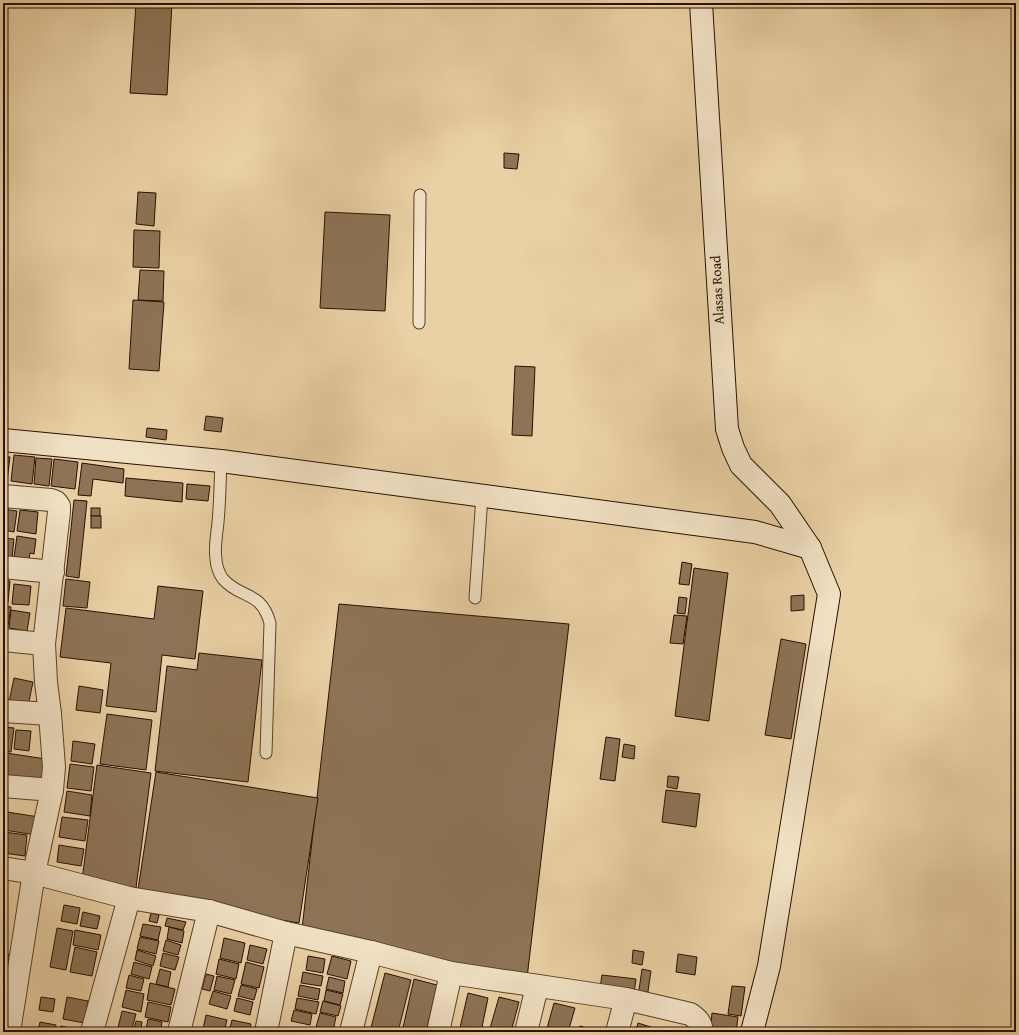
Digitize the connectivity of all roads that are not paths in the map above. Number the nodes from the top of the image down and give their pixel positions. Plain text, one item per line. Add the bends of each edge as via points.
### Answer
1 (701, 3) edge
2 (420, 195) dead end
3 (419, 323) dead end
4 (3, 440) edge
5 (221, 461) junction
6 (3, 496) edge
7 (482, 496) junction
8 (810, 548) junction
9 (3, 567) edge
10 (53, 572) junction
11 (475, 598) dead end
12 (3, 640) edge
13 (44, 644) junction
14 (3, 711) edge
15 (50, 714) junction
16 (266, 753) dead end
17 (3, 786) edge
18 (52, 790) junction
19 (3, 868) edge
20 (34, 873) junction
21 (128, 898) junction
22 (209, 911) junction
23 (286, 933) junction
24 (371, 952) junction
25 (451, 973) junction
26 (537, 987) junction
27 (626, 999) junction
28 (9, 1032) edge
29 (92, 1032) edge
30 (179, 1032) edge
31 (266, 1032) edge
32 (351, 1032) edge
33 (438, 1032) edge
34 (526, 1032) edge
35 (618, 1032) edge
36 (702, 1032) edge
37 (752, 1032) edge

1 - 8 street, Alasas Road via 727,429 741,465 780,504
2 - 3 lane
4 - 5 street
5 - 7 street
5 - 16 lane via 215,557 217,567 223,578 232,586 262,604 270,623
6 - 10 street via 42,499 56,502 59,506
7 - 8 street via 755,532
7 - 11 lane
8 - 37 street, Alasas Road via 829,594 769,966
9 - 10 street
10 - 13 street
12 - 13 street
13 - 15 street
14 - 15 street
15 - 18 street via 54,767
17 - 18 street
18 - 20 street
19 - 20 street
20 - 21 street
20 - 28 street
21 - 22 street
21 - 29 street
22 - 23 street
22 - 30 street
23 - 24 street
23 - 31 street
24 - 25 street
24 - 32 street
25 - 26 street
25 - 33 street
26 - 27 street
26 - 34 street
27 - 35 street
27 - 36 street via 690,1014 698,1019

